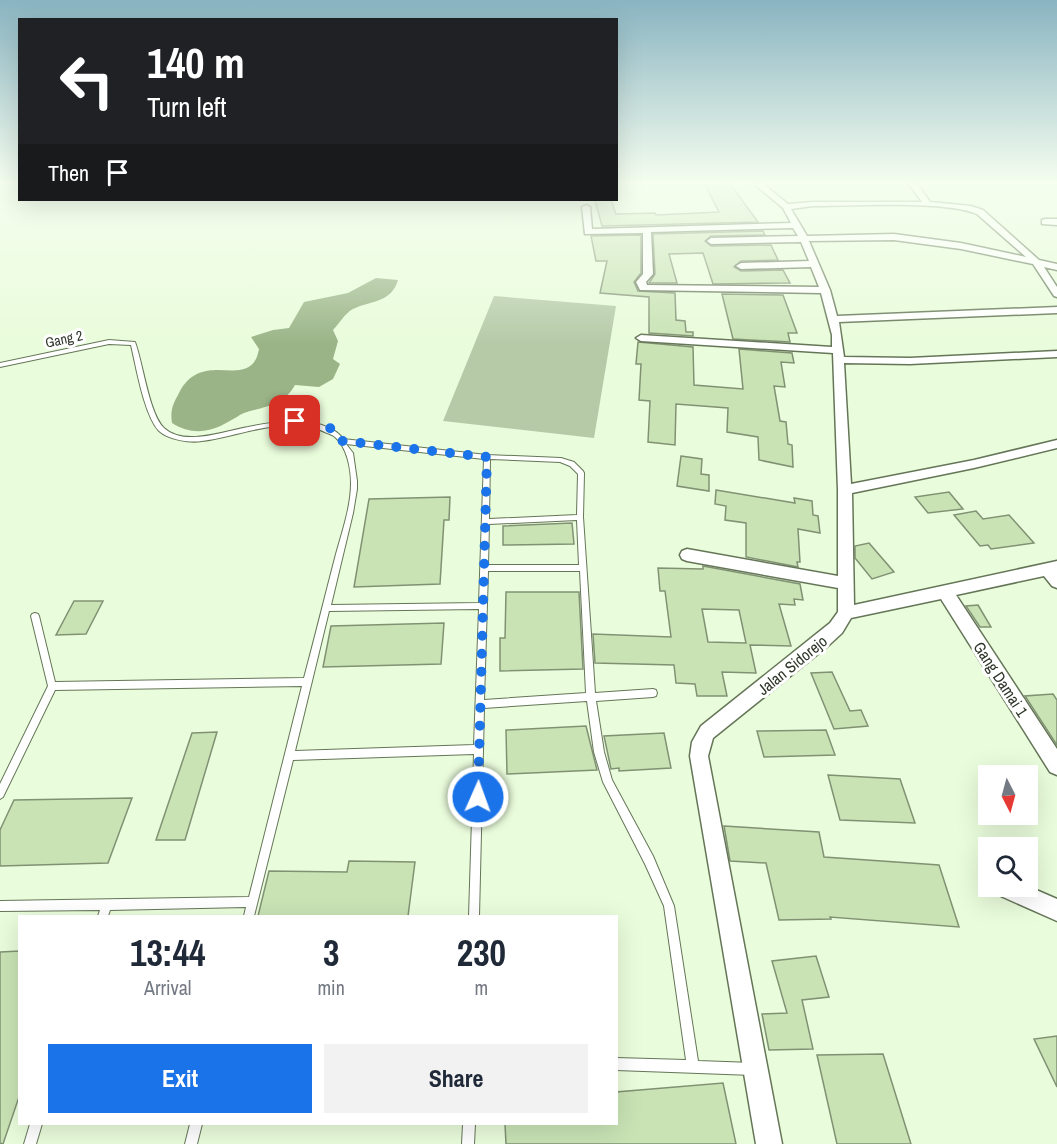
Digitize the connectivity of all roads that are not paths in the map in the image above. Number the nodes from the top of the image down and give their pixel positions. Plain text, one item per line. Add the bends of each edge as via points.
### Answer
1 (647, 237) edge
2 (746, 237) edge
3 (801, 237) edge
4 (892, 237) edge
5 (1008, 237) edge
6 (711, 241) dead end
7 (1036, 262) junction
8 (813, 264) junction
9 (741, 266) dead end
10 (1057, 267) edge
11 (825, 290) junction
12 (1057, 294) edge
13 (1057, 310) edge
14 (834, 319) junction
15 (641, 338) dead end
16 (1057, 354) edge
17 (836, 355) junction
18 (0, 365) edge
19 (342, 441) junction
20 (1057, 444) edge
21 (487, 457) junction
22 (844, 490) junction
23 (580, 517) junction
24 (485, 522) junction
25 (687, 555) dead end
26 (484, 568) junction
27 (583, 568) junction
28 (1052, 568) edge
29 (1057, 582) edge
30 (845, 583) junction
31 (945, 592) junction
32 (483, 606) junction
33 (327, 608) junction
34 (846, 613) junction
35 (35, 616) dead end
36 (309, 682) junction
37 (52, 686) junction
38 (653, 693) dead end
39 (591, 697) junction
40 (480, 704) junction
41 (479, 749) junction
42 (290, 756) junction
43 (1057, 766) edge
44 (0, 794) edge
45 (1027, 897) edge
46 (253, 902) junction
47 (107, 904) junction
48 (0, 906) edge
49 (1057, 910) edge
50 (103, 915) edge
51 (249, 915) edge
52 (474, 915) edge
53 (618, 1064) edge
54 (693, 1067) junction
55 (754, 1069) junction
56 (36, 1125) edge
57 (196, 1125) edge
58 (469, 1125) edge
59 (30, 1144) edge
60 (190, 1144) edge
61 (468, 1144) edge
62 (770, 1144) edge

1 - 11 street via 648,274 641,282 643,288
2 - 6 street
3 - 8 street
4 - 7 street via 961,246
5 - 7 street
7 - 10 street
7 - 12 street
8 - 9 street
8 - 11 street
11 - 14 street
13 - 14 street
14 - 17 street
15 - 17 street
16 - 17 street via 910,361
17 - 22 street
18 - 19 lane, Gang 2 via 109,342 133,344 153,414 162,429 174,435 186,440 202,439 295,421 330,428
19 - 21 lane
19 - 33 lane via 351,457 354,482
20 - 22 street
21 - 23 lane via 561,460 572,464 581,473
21 - 24 lane
22 - 30 street
23 - 24 lane
23 - 27 lane
24 - 26 lane
25 - 30 street
26 - 27 lane
26 - 32 lane
27 - 39 lane
28 - 29 street
28 - 31 street
30 - 34 street
31 - 34 street
31 - 43 street, Gang Damai 1
32 - 33 lane
32 - 40 lane
33 - 36 lane
34 - 55 street, Jalan Sidorejo via 823,640 707,732 701,742 699,756
35 - 37 lane
36 - 37 lane
36 - 42 lane
37 - 44 lane
38 - 39 lane
39 - 40 lane
39 - 54 lane via 608,782 669,906
40 - 41 lane
41 - 42 lane
41 - 52 lane
42 - 46 lane
45 - 49 street
46 - 47 lane
46 - 51 lane
47 - 48 lane
47 - 50 lane
53 - 54 lane
54 - 55 lane
55 - 62 street, Jalan Sidorejo
56 - 59 lane
57 - 60 lane
58 - 61 lane

